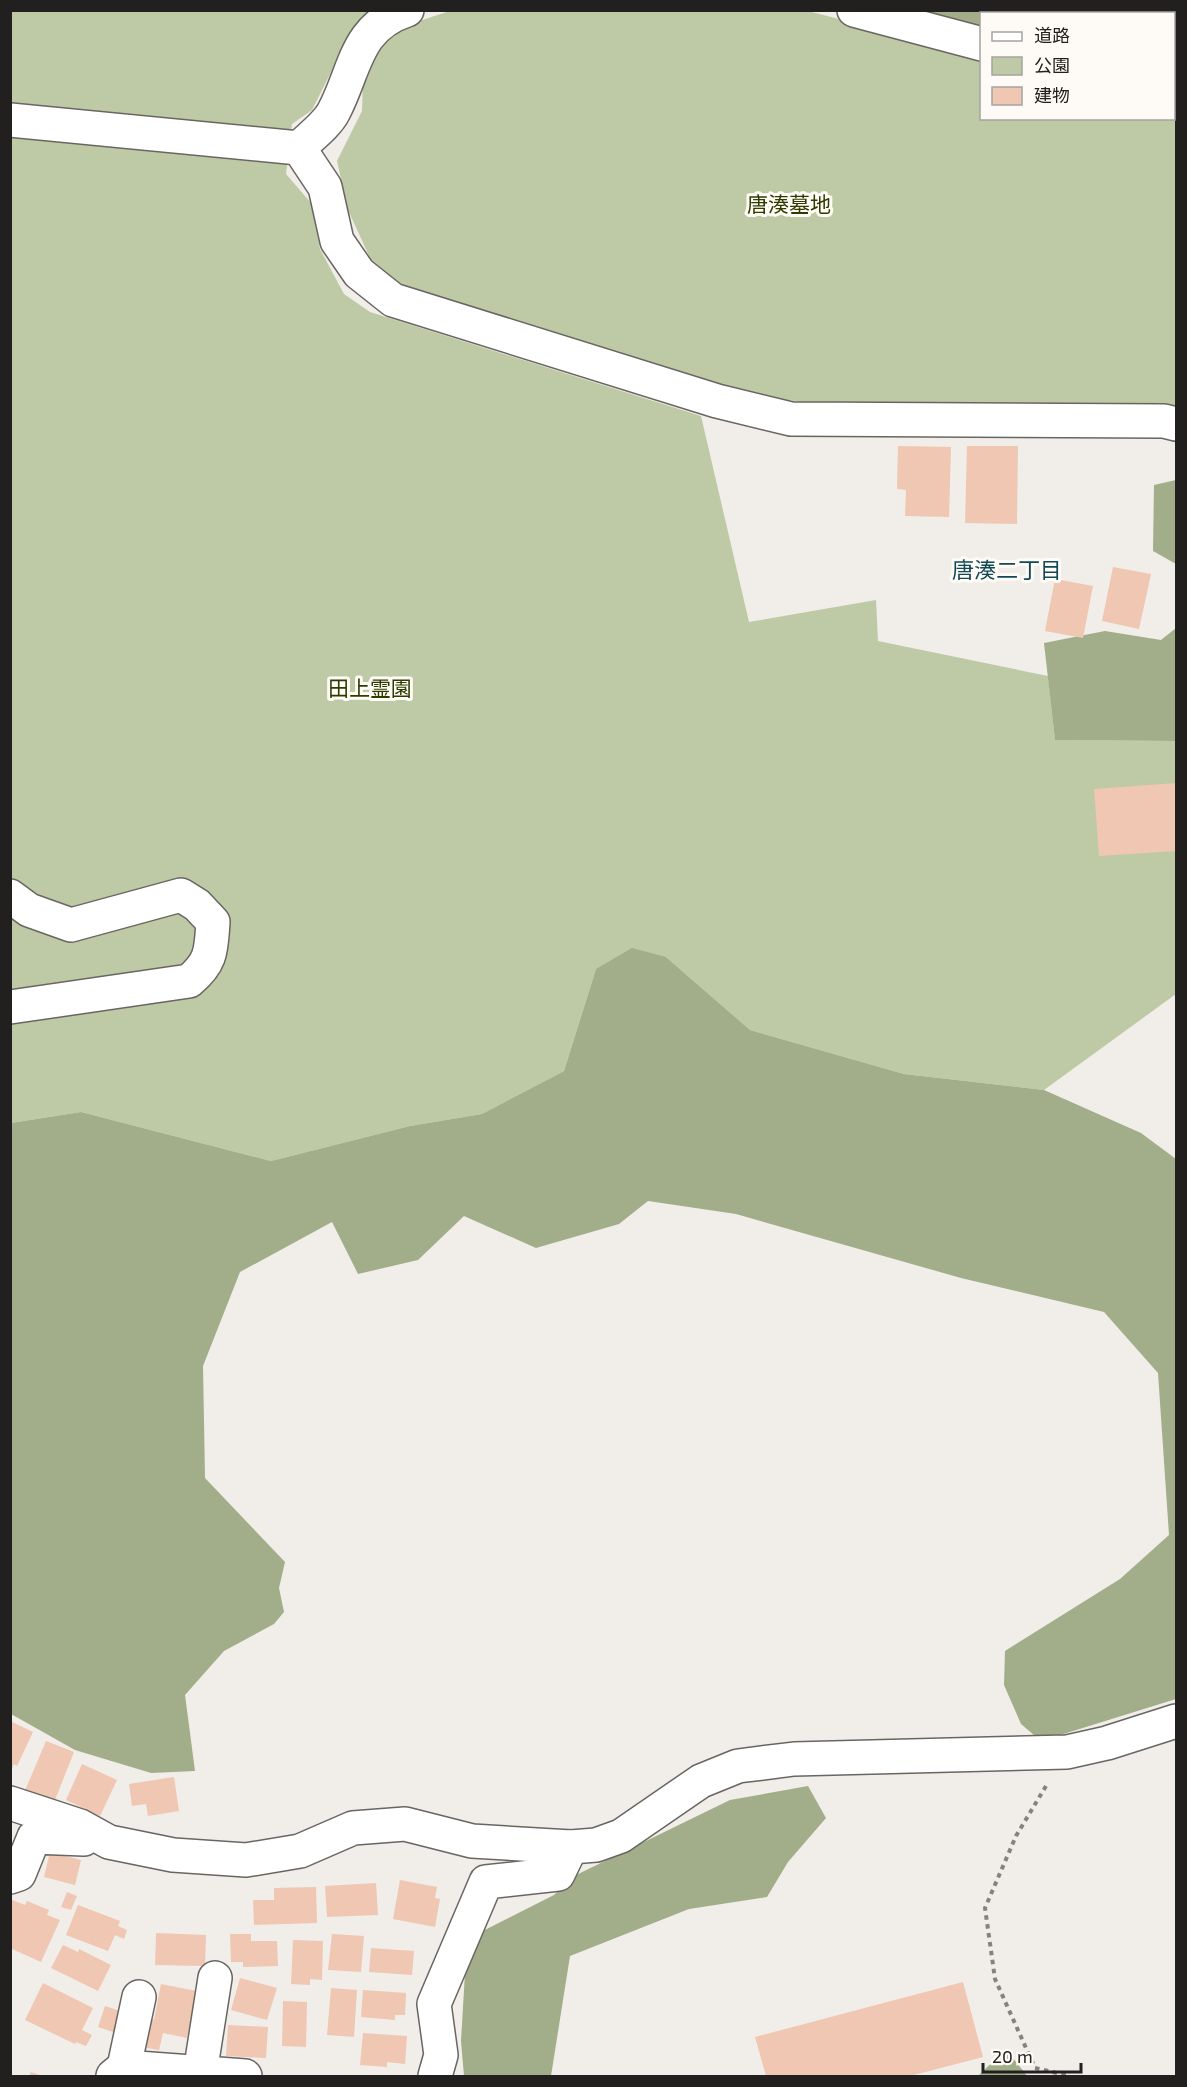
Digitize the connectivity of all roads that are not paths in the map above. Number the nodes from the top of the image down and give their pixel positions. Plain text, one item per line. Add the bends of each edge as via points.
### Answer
1 (407, 10) edge
2 (854, 10) edge
3 (980, 44) edge
4 (10, 120) edge
5 (299, 148) junction
6 (1176, 424) edge
7 (10, 896) edge
8 (10, 1007) edge
9 (1176, 1721) edge
10 (10, 1803) edge
11 (110, 1842) junction
12 (571, 1847) junction
13 (10, 1877) edge
14 (215, 1978) dead end
15 (139, 1997) dead end
16 (119, 2072) edge
17 (184, 2073) edge
18 (245, 2076) edge
19 (435, 2076) edge

1 - 5 street via 363,40 333,113
2 - 3 street
4 - 5 street
5 - 6 street via 326,187 337,241 359,273 404,304 717,401 791,419
7 - 8 street via 29,910 71,925 181,895 213,922 204,969 189,981
9 - 12 street via 1067,1752 794,1759 738,1766 701,1781 621,1836 596,1845
10 - 11 street via 80,1826
11 - 12 street via 173,1855 246,1860 300,1851 353,1828 405,1824 472,1841
11 - 13 street via 34,1836 19,1874
12 - 19 street via 558,1874 486,1882 434,2004 441,2055
14 - 17 street
15 - 16 street
16 - 17 street
17 - 18 street

